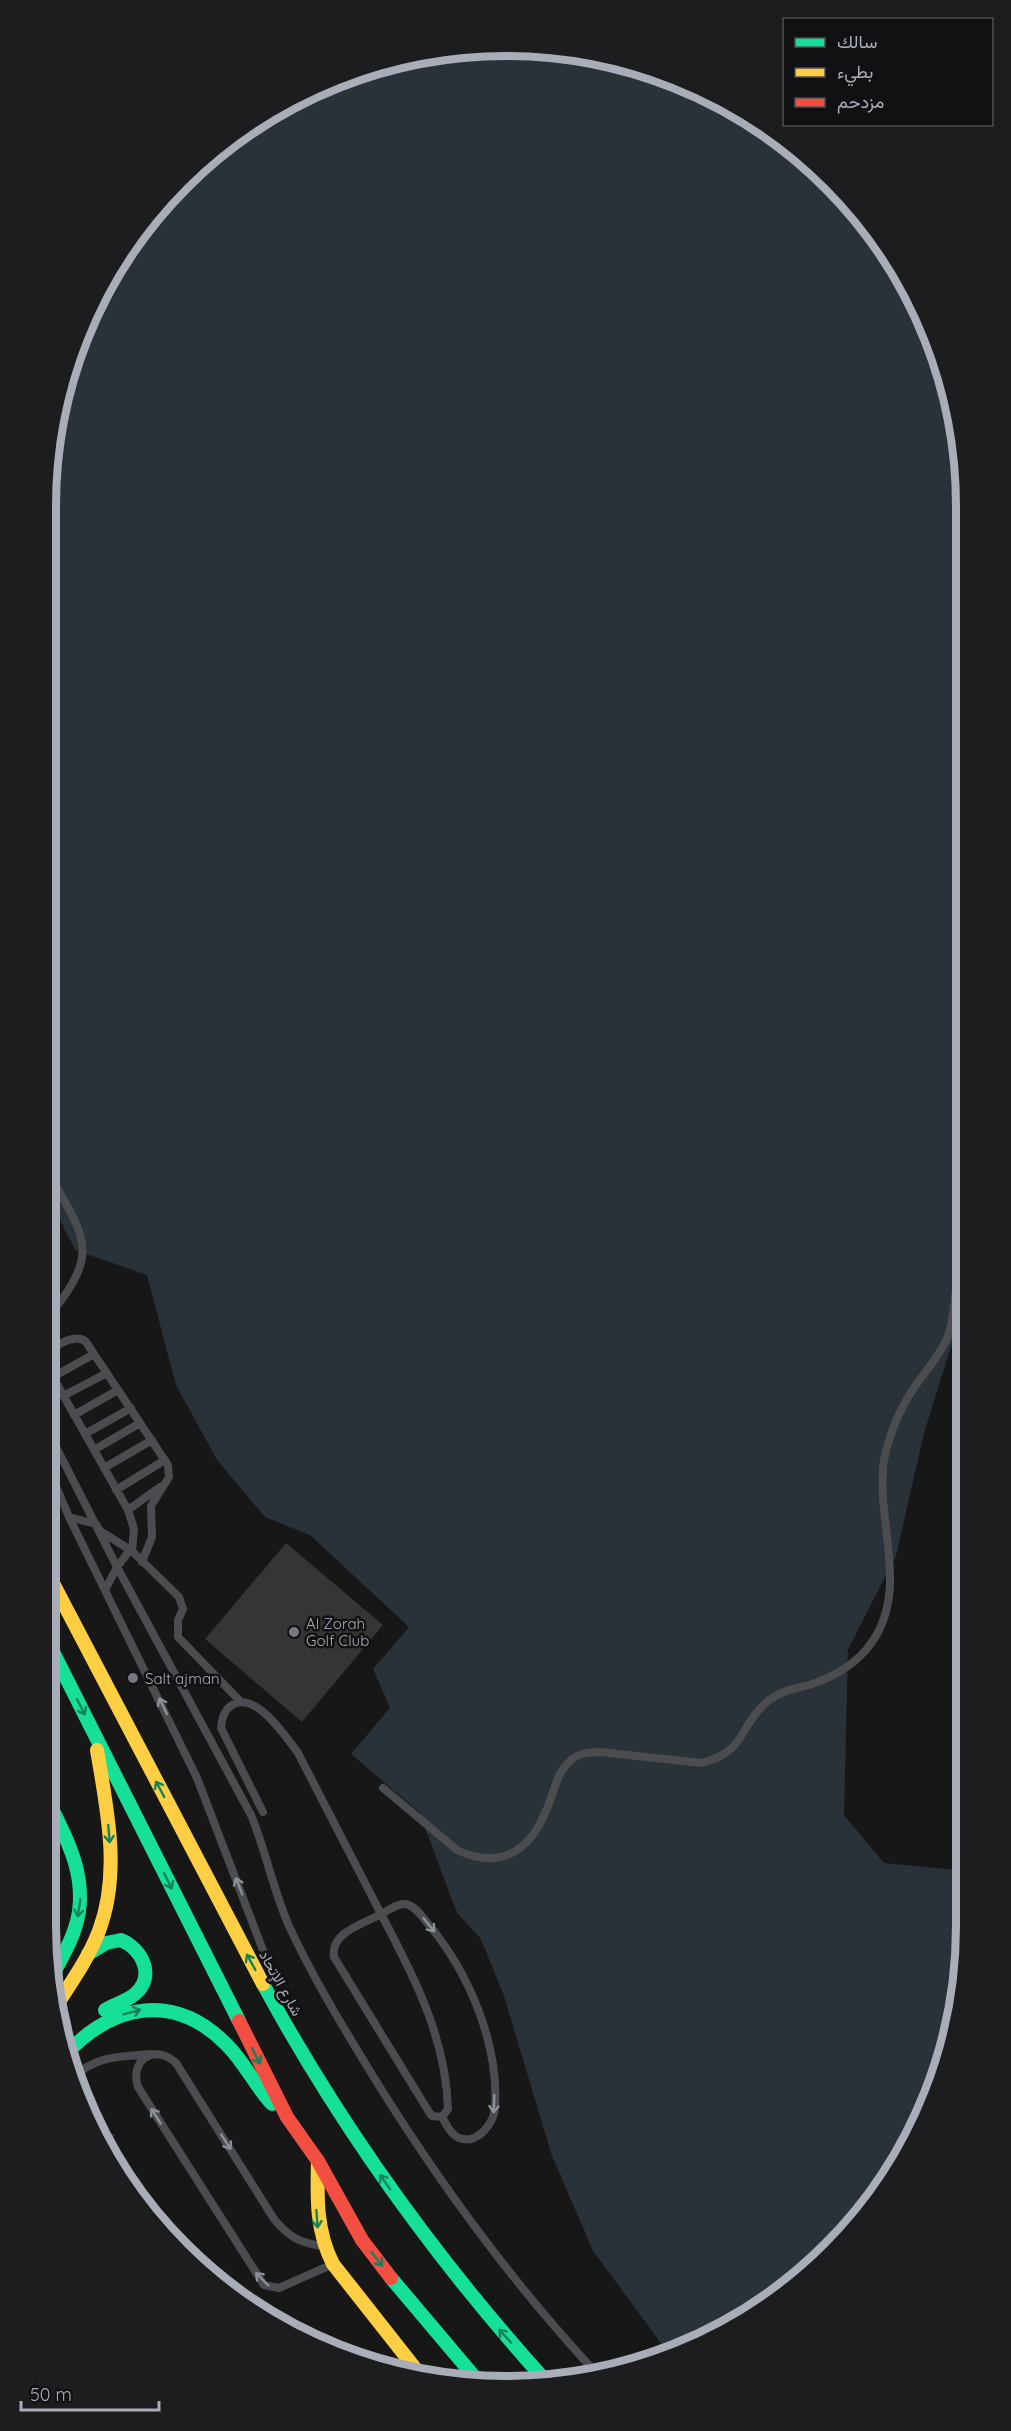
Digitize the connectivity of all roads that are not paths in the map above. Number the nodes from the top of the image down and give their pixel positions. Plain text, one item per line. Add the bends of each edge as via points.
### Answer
1 (56, 1187) edge
2 (956, 1195) edge
3 (956, 1220) edge
4 (956, 1286) edge
5 (56, 1306) edge
6 (56, 1350) edge
7 (94, 1354) junction
8 (107, 1373) junction
9 (56, 1375) edge
10 (56, 1383) edge
11 (118, 1390) junction
12 (63, 1396) junction
13 (131, 1408) junction
14 (74, 1415) junction
15 (140, 1423) junction
16 (85, 1434) junction
17 (152, 1440) junction
18 (56, 1446) edge
19 (94, 1450) junction
20 (165, 1460) junction
21 (104, 1468) junction
22 (166, 1483) junction
23 (56, 1486) edge
24 (116, 1490) junction
25 (128, 1510) junction
26 (69, 1517) junction
27 (96, 1524) junction
28 (131, 1550) junction
29 (142, 1562) junction
30 (117, 1567) junction
31 (56, 1589) edge
32 (105, 1590) junction
33 (56, 1658) edge
34 (241, 1702) junction
35 (95, 1735) junction
36 (383, 1788) dead end
37 (263, 1812) dead end
38 (56, 1817) edge
39 (381, 1914) junction
40 (88, 1954) junction
41 (57, 1966) edge
42 (61, 1998) edge
43 (91, 2030) junction
44 (294, 2040) junction
45 (73, 2048) edge
46 (154, 2054) junction
47 (80, 2072) edge
48 (442, 2117) junction
49 (287, 2118) junction
50 (318, 2161) junction
51 (323, 2247) junction
52 (333, 2264) junction
53 (413, 2366) edge
54 (592, 2367) edge
55 (540, 2374) edge
56 (472, 2375) edge

1 - 5 lane via 79,1230 83,1249 77,1277
2 - 3 lane
4 - 36 lane via 943,1348 907,1399 890,1436 882,1497 890,1568 889,1599 876,1635 851,1664 826,1679 782,1692 769,1700 757,1711 741,1739 716,1760 700,1763 601,1752 577,1755 561,1772 545,1814 529,1841 502,1857 471,1857 457,1850
6 - 7 lane via 72,1338 83,1339
7 - 8 lane
7 - 9 lane
8 - 11 lane
8 - 12 lane
10 - 12 lane
11 - 13 lane
11 - 14 lane
12 - 14 lane
13 - 15 lane
13 - 16 lane
14 - 16 lane
15 - 17 lane
15 - 19 lane
16 - 19 lane
17 - 20 lane
17 - 21 lane
18 - 27 lane
19 - 21 lane
20 - 22 lane via 170,1471
20 - 24 lane
21 - 24 lane
22 - 25 lane
22 - 29 lane via 151,1506 152,1537
23 - 26 lane
24 - 25 lane
25 - 28 lane via 134,1529
26 - 27 lane
26 - 32 lane
27 - 28 lane via 100,1531
27 - 30 lane
28 - 29 lane
28 - 30 lane
29 - 34 lane via 182,1602 176,1629 183,1644
30 - 32 lane
30 - 54 lane via 250,1815 288,1923 334,2012 428,2163 485,2242
44 -> 31 main road, شارع الإتحاد
44 -> 32 lane via 197,1778
33 -> 35 main road
34 - 37 lane via 226,1711 221,1728
34 - 39 lane via 254,1704 263,1712 298,1753
35 -> 40 main road via 110,1836 110,1885 99,1932
35 -> 49 main road
38 -> 41 main road via 78,1867 82,1888 75,1929
39 - 48 lane via 410,1968 431,2020 447,2082 448,2109
39 - 48 lane via 338,1939 334,1957 429,2112
39 -> 48 lane via 397,1906 414,1907 465,1982 488,2042 495,2106 488,2127 480,2134 460,2139
40 - 42 main road
40 - 43 main road via 106,1943 121,1940 138,1950 146,1970 139,1990 101,2013
43 - 45 main road
43 -> 49 main road via 117,2016 143,2010 195,2019 227,2044 265,2096
55 -> 44 main road, شارع الإتحاد via 500,2330 391,2190
46 - 47 lane via 102,2059
46 -> 51 lane via 163,2054 176,2063 280,2226 301,2243
52 -> 46 lane via 279,2288 264,2285 138,2087 136,2071 146,2057
49 - 50 main road
50 -> 51 main road via 316,2218
50 -> 56 main road via 362,2240
51 - 52 main road
52 - 53 main road

